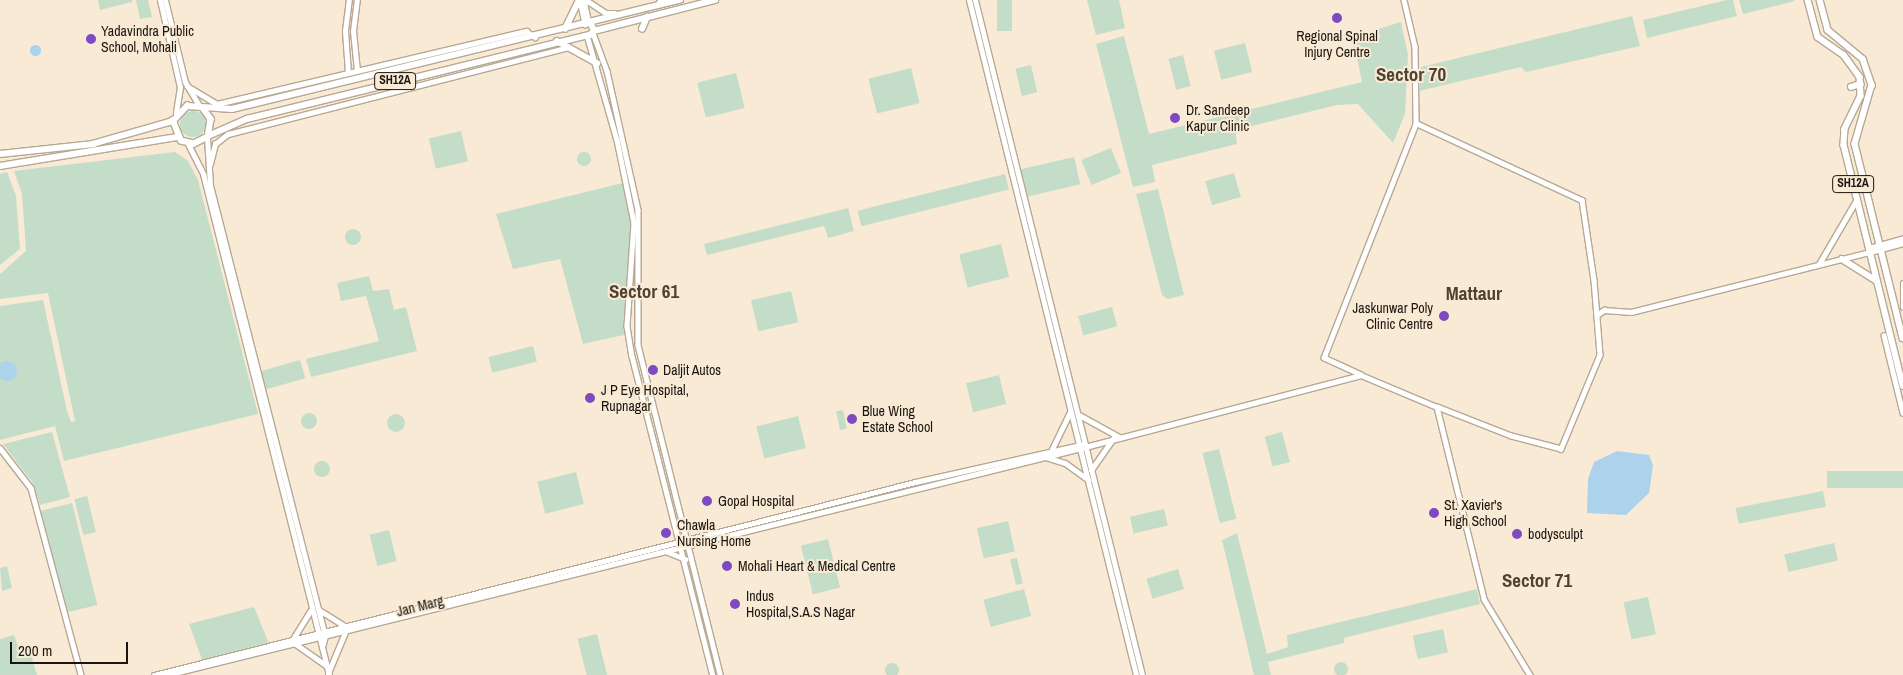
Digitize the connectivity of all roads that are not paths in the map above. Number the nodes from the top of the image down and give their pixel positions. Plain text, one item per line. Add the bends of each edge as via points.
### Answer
1 (160, 0) edge
2 (165, 0) edge
3 (349, 0) edge
4 (357, 0) edge
5 (580, 0) edge
6 (585, 0) edge
7 (668, 0) edge
8 (680, 0) edge
9 (715, 0) edge
10 (969, 0) edge
11 (975, 0) edge
12 (1404, 0) edge
13 (1808, 0) edge
14 (1820, 0) edge
15 (641, 8) junction
16 (647, 17) junction
17 (587, 24) junction
18 (565, 29) junction
19 (642, 29) dead end
20 (1828, 30) junction
21 (590, 33) junction
22 (535, 36) junction
23 (1821, 39) junction
24 (556, 41) junction
25 (570, 47) junction
26 (596, 63) junction
27 (357, 71) junction
28 (348, 74) junction
29 (1861, 84) junction
30 (186, 86) junction
31 (1851, 87) dead end
32 (202, 108) junction
33 (176, 113) junction
34 (173, 121) junction
35 (1416, 123) junction
36 (177, 137) junction
37 (208, 137) junction
38 (188, 144) junction
39 (0, 154) edge
40 (1868, 165) dead end
41 (0, 166) edge
42 (1862, 168) junction
43 (208, 171) junction
44 (1857, 199) junction
45 (1903, 238) edge
46 (1903, 243) edge
47 (1881, 246) junction
48 (1867, 251) junction
49 (1842, 259) junction
50 (1820, 264) junction
51 (1876, 281) junction
52 (1903, 283) edge
53 (630, 298) junction
54 (636, 299) junction
55 (1903, 307) edge
56 (1597, 315) junction
57 (1902, 330) edge
58 (1886, 335) junction
59 (1903, 338) edge
60 (1361, 375) junction
61 (1903, 386) edge
62 (1437, 407) junction
63 (1071, 410) junction
64 (1077, 412) junction
65 (1903, 413) edge
66 (1119, 437) junction
67 (1113, 438) junction
68 (1084, 445) junction
69 (0, 448) edge
70 (1052, 449) junction
71 (1044, 457) junction
72 (1091, 470) junction
73 (1088, 480) junction
74 (687, 542) junction
75 (681, 544) junction
76 (665, 551) junction
77 (684, 559) junction
78 (312, 608) junction
79 (318, 610) junction
80 (344, 628) junction
81 (321, 634) junction
82 (293, 640) junction
83 (326, 665) junction
84 (178, 669) junction
85 (329, 674) edge
86 (81, 675) edge
87 (154, 675) edge
88 (166, 675) edge
89 (713, 675) edge
90 (720, 675) edge
91 (1136, 675) edge
92 (1142, 675) edge
93 (1530, 675) edge

1 - 33 main road via 180,87
2 - 30 main road
3 - 28 street via 345,31
4 - 27 street via 353,31
5 - 17 street
5 - 18 main road
6 - 15 street via 608,14
6 - 17 street
7 - 15 street
8 - 15 main road, SH12A
9 - 16 main road, SH12A
10 - 63 main road
11 - 64 main road
12 - 35 street via 1415,47
13 - 23 main road
14 - 20 main road
15 - 17 main road, SH12A
16 - 19 main road
16 - 21 main road, SH12A
17 - 18 main road, SH12A
17 - 21 main road
17 - 21 main road
18 - 22 main road, SH12A
20 - 23 main road
20 - 42 main road, SH12A via 1863,59 1870,73 1872,96 1855,139
21 - 24 main road, SH12A
21 - 26 street
21 - 54 street via 613,95 638,210 641,249
22 - 27 street via 526,31
22 - 32 main road, SH12A via 232,109
23 - 29 main road via 1844,55
24 - 25 main road
24 - 37 main road, SH12A via 247,119
25 - 26 main road
25 - 43 street via 228,134 215,144
26 - 53 street via 634,223
27 - 28 street
28 - 30 street via 217,104
29 - 31 main road
29 - 44 main road, SH12A via 1843,137
30 - 32 main road
32 - 33 main road, SH12A via 187,106
32 - 37 main road via 212,123
33 - 34 main road
34 - 36 main road
34 - 39 main road via 73,147
35 - 56 street via 1582,200
35 - 60 street via 1324,358
36 - 38 main road
36 - 41 main road
37 - 38 main road, SH12A
37 - 43 main road
38 - 78 main road via 203,174
40 - 42 main road
42 - 47 main road, SH12A
43 - 79 main road
44 - 48 main road, SH12A
44 - 50 street
45 - 47 main road
46 - 47 main road
47 - 48 main road
47 - 57 main road, SH12A
48 - 49 street
48 - 51 main road, SH12A
49 - 50 street
49 - 51 main road
50 - 56 street via 1631,312 1604,310
51 - 58 main road, SH12A
52 - 55 main road
53 - 54 street
53 - 75 street via 632,356
54 - 74 street via 638,345
56 - 62 street via 1598,362 1561,449 1510,436
57 - 59 main road, SH12A
58 - 61 main road, SH12A
58 - 65 street
60 - 62 street
60 - 66 street
62 - 93 street via 1484,598
63 - 68 main road
63 - 70 main road
64 - 66 main road via 1089,424
64 - 68 main road
66 - 67 street
67 - 68 street
67 - 72 main road
68 - 70 main road
68 - 71 main road
68 - 72 main road
68 - 73 main road
69 - 86 street via 31,488
70 - 74 main road
71 - 73 main road via 1065,463
71 - 74 main road
72 - 92 main road
73 - 91 main road
74 - 75 main road
74 - 90 street
75 - 76 main road
75 - 77 street
75 - 80 main road, Jan Marg
76 - 77 main road
76 - 80 main road
77 - 89 street
78 - 81 main road
78 - 82 main road
79 - 80 main road
79 - 81 main road
80 - 81 main road
80 - 85 main road
81 - 82 main road
81 - 83 main road
82 - 83 main road
82 - 84 main road
82 - 84 main road via 190,669
83 - 85 main road
84 - 87 main road
84 - 88 main road

